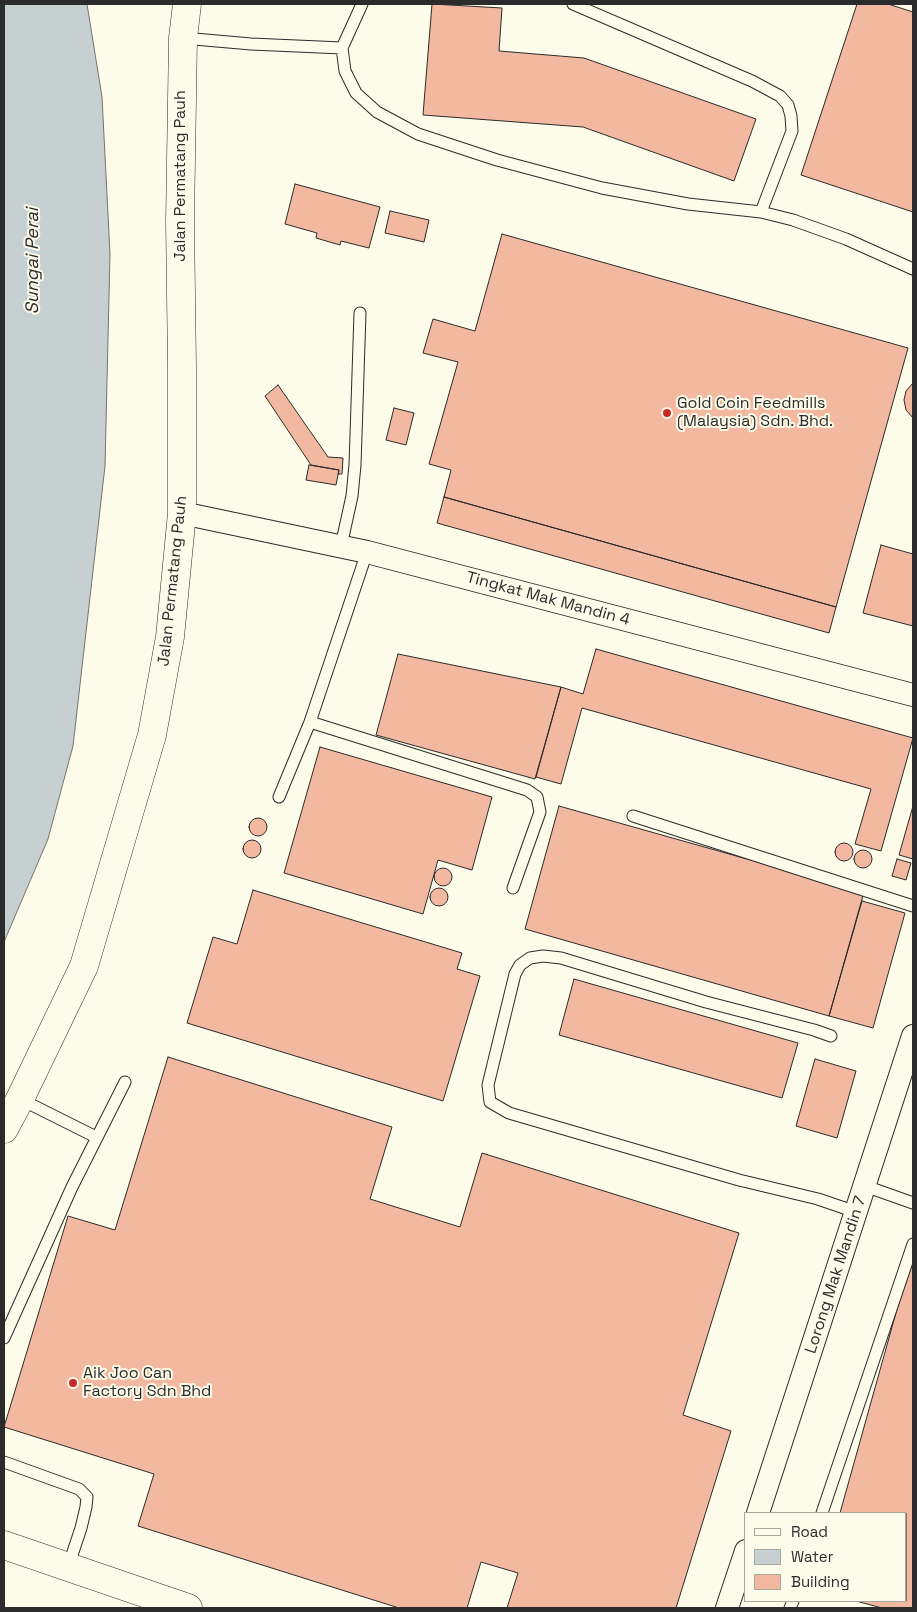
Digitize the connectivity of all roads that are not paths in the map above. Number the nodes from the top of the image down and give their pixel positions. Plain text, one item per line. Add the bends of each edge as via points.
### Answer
1 (187, 4) edge
2 (362, 4) edge
3 (573, 4) edge
4 (183, 38) junction
5 (342, 48) junction
6 (761, 212) junction
7 (913, 269) edge
8 (360, 313) dead end
9 (182, 513) junction
10 (341, 546) junction
11 (367, 552) junction
12 (913, 695) edge
13 (310, 722) junction
14 (279, 797) dead end
15 (633, 816) dead end
16 (513, 888) dead end
17 (913, 906) edge
18 (831, 1036) dead end
19 (913, 1036) edge
20 (125, 1082) dead end
21 (20, 1099) junction
22 (4, 1129) edge
23 (96, 1137) junction
24 (865, 1186) junction
25 (913, 1203) edge
26 (856, 1212) junction
27 (913, 1244) edge
28 (4, 1338) edge
29 (4, 1462) edge
30 (758, 1512) edge
31 (822, 1512) edge
32 (4, 1545) edge
33 (744, 1557) edge
34 (68, 1567) junction
35 (188, 1608) edge
36 (727, 1608) edge

1 - 4 main road, Jalan Permatang Pauh
2 - 5 lane
3 - 6 lane via 752,81 784,100 792,116 792,131
4 - 5 lane
4 - 9 main road, Jalan Permatang Pauh via 180,220
5 - 6 lane via 344,71 356,93 377,112 418,134 497,160 602,188 688,204
6 - 7 lane via 846,239
8 - 10 lane via 355,465
9 - 10 street, Tingkat Mak Mandin 4
9 - 21 main road, Jalan Permatang Pauh via 170,637 152,735 84,966
10 - 11 street, Tingkat Mak Mandin 4
11 - 12 street, Tingkat Mak Mandin 4
11 - 13 lane
13 - 14 lane
13 - 16 lane via 527,790 537,797 540,812
15 - 17 lane
18 - 26 lane via 561,958 530,958 520,964 516,974 488,1085 490,1102 510,1113 739,1180 818,1198
19 - 24 street, Lorong Mak Mandin 7
20 - 23 lane
21 - 22 main road, Jalan Permatang Pauh
21 - 23 lane
23 - 28 lane
24 - 25 lane
24 - 26 street, Lorong Mak Mandin 7
26 - 30 street, Lorong Mak Mandin 7
27 - 31 lane
29 - 34 lane via 79,1489 86,1497 81,1528
32 - 34 main road
33 - 36 street
34 - 35 main road

